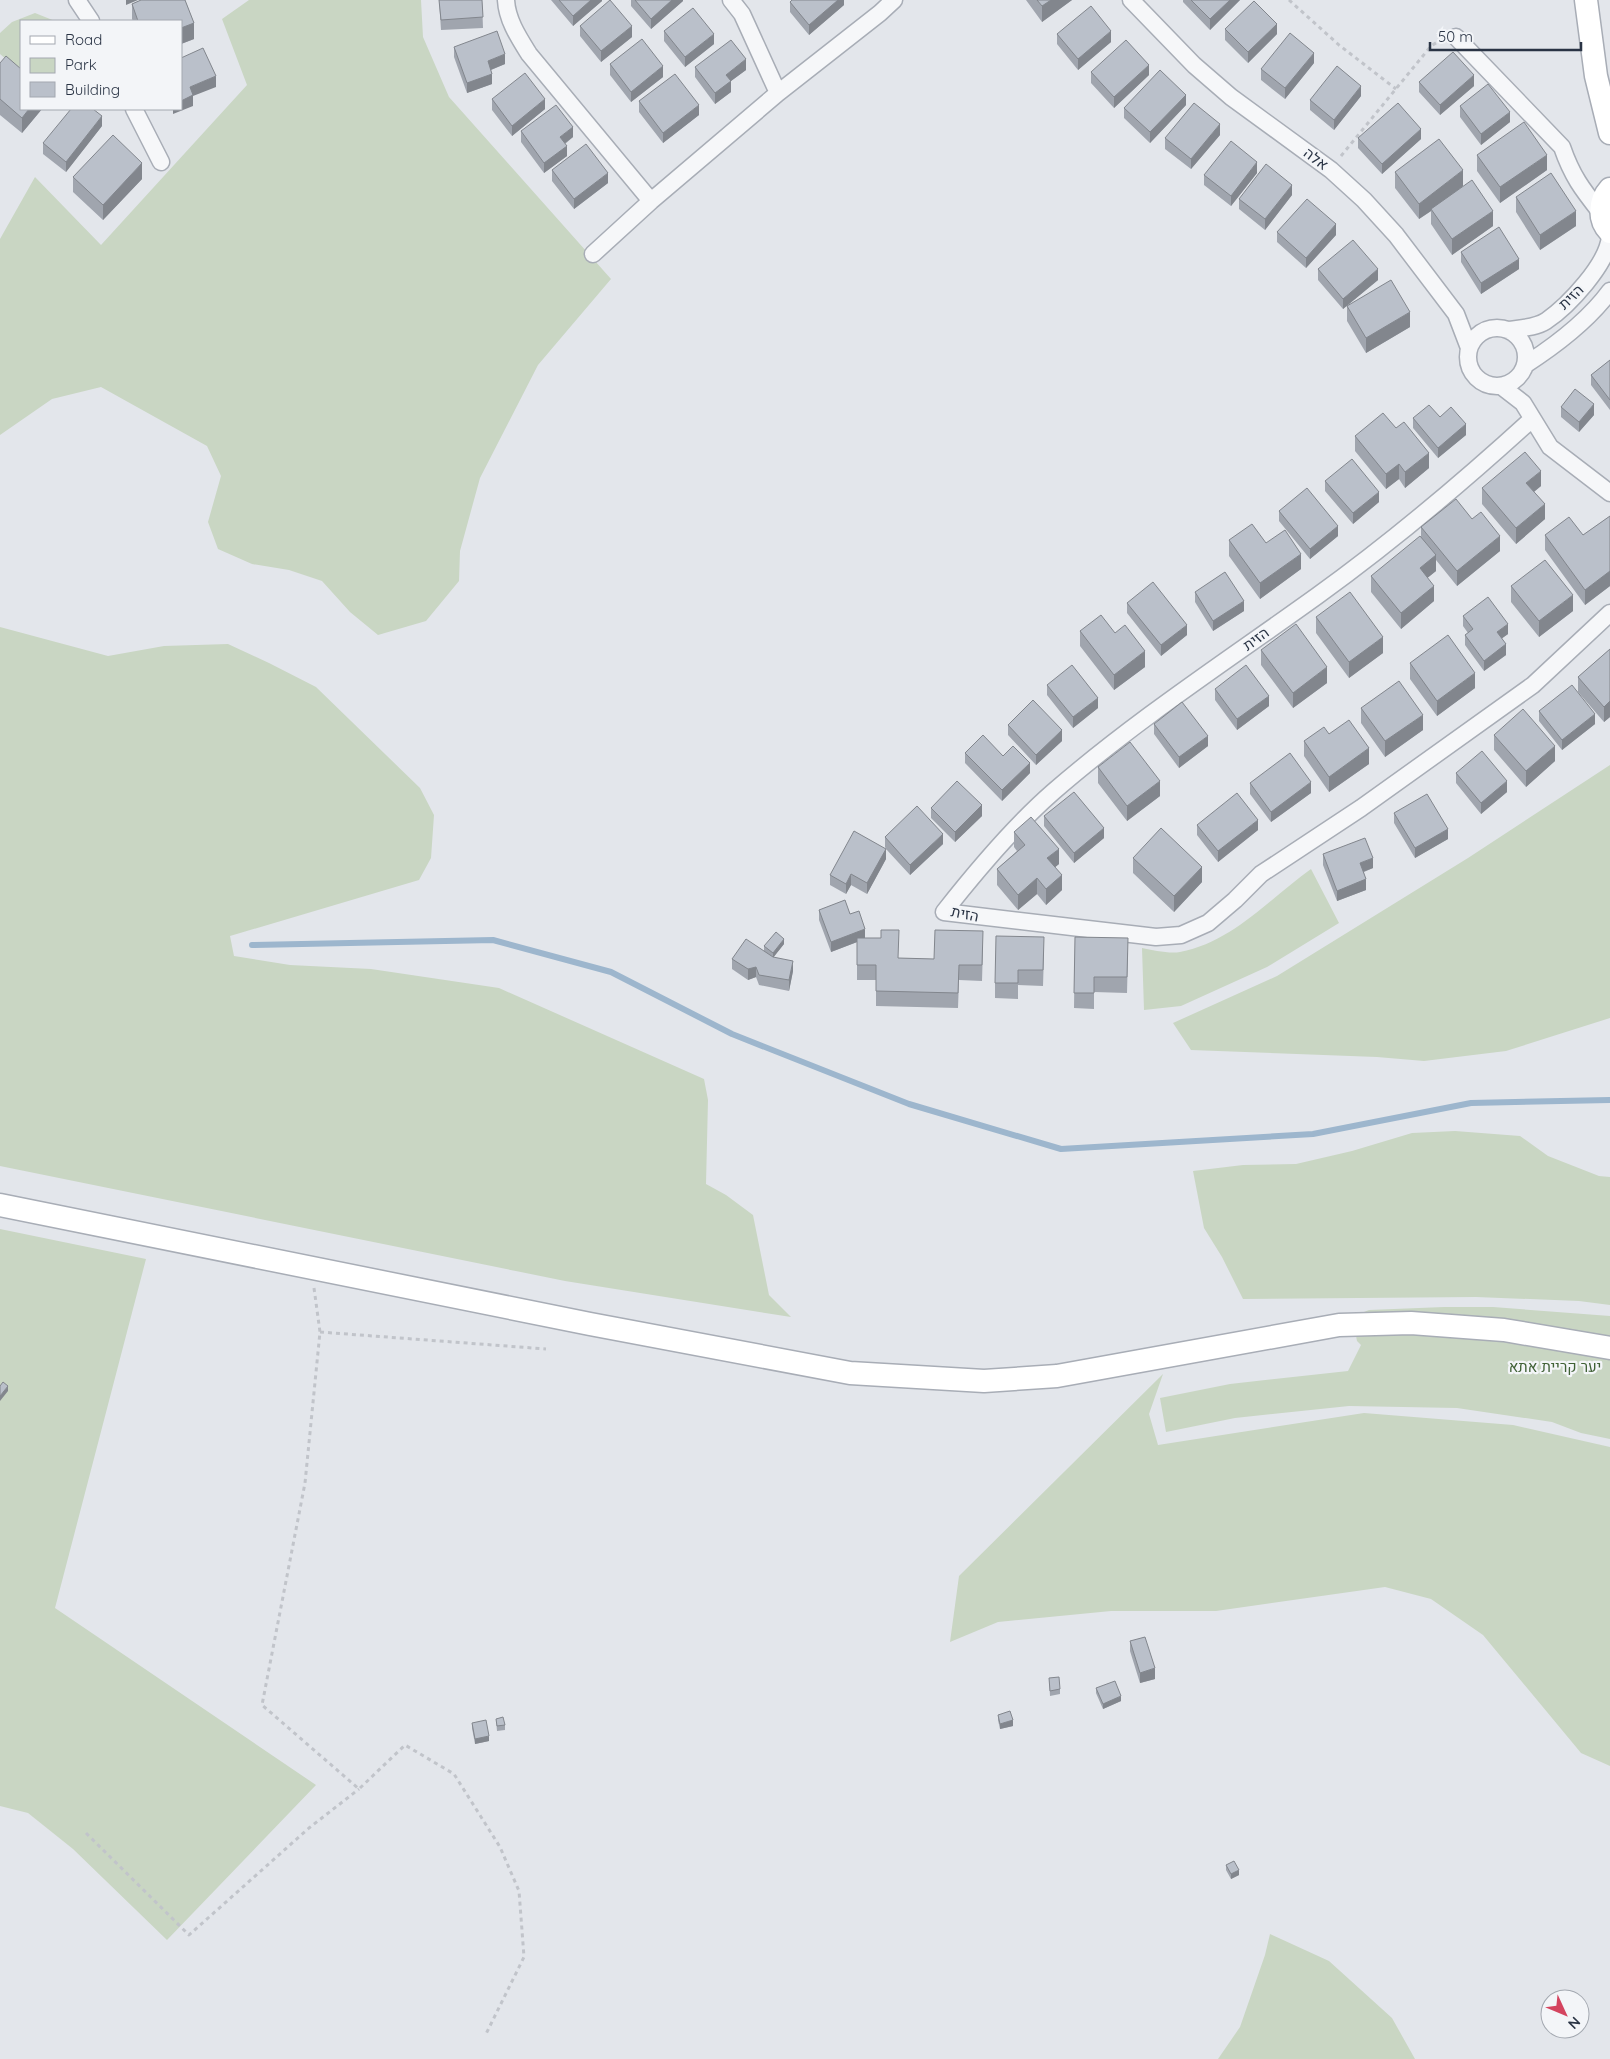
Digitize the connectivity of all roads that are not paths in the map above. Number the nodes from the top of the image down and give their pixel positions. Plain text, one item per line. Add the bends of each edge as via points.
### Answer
1 (77, 0) edge
2 (506, 0) edge
3 (731, 0) edge
4 (894, 0) edge
5 (1131, 0) edge
6 (1586, 0) edge
7 (91, 20) edge
8 (1456, 37) road end
9 (778, 93) junction
10 (135, 110) edge
11 (1610, 133) edge
12 (161, 162) dead end
13 (1610, 189) edge
14 (651, 201) junction
15 (1607, 228) edge
16 (593, 254) dead end
17 (1610, 291) edge
18 (1508, 330) junction
19 (1469, 348) junction
20 (1525, 365) junction
21 (1501, 386) junction
22 (1532, 419) junction
23 (1610, 493) edge
24 (1610, 613) edge
25 (0, 1205) edge
26 (1610, 1348) edge

1 - 7 street
2 - 14 street via 516,34 529,54
3 - 9 street via 742,14
4 - 9 street
5 - 19 street, אלה via 1194,65 1231,97 1330,170 1364,200 1456,314
6 - 11 main road via 1596,76
8 - 15 street via 1562,147 1570,169
9 - 14 street
10 - 12 street
13 - 15 main road via 1602,202
14 - 16 street
15 - 18 street, הזית via 1601,262 1587,282 1546,321
17 - 20 street, הזית via 1570,332
18 - 19 street via 1489,329 1474,339
18 - 20 street via 1525,348
19 - 21 street via 1467,357 1474,376 1491,386
20 - 21 street via 1516,379
21 - 22 street via 1523,403
22 - 23 street via 1550,447
22 - 24 street, הזית via 1394,537 1198,679 1053,793 1011,834 944,912 1156,937 1181,935 1208,923 1261,874 1361,808 1533,685
25 - 26 main road via 850,1373 984,1381 1057,1376 1339,1325 1411,1324 1504,1330

